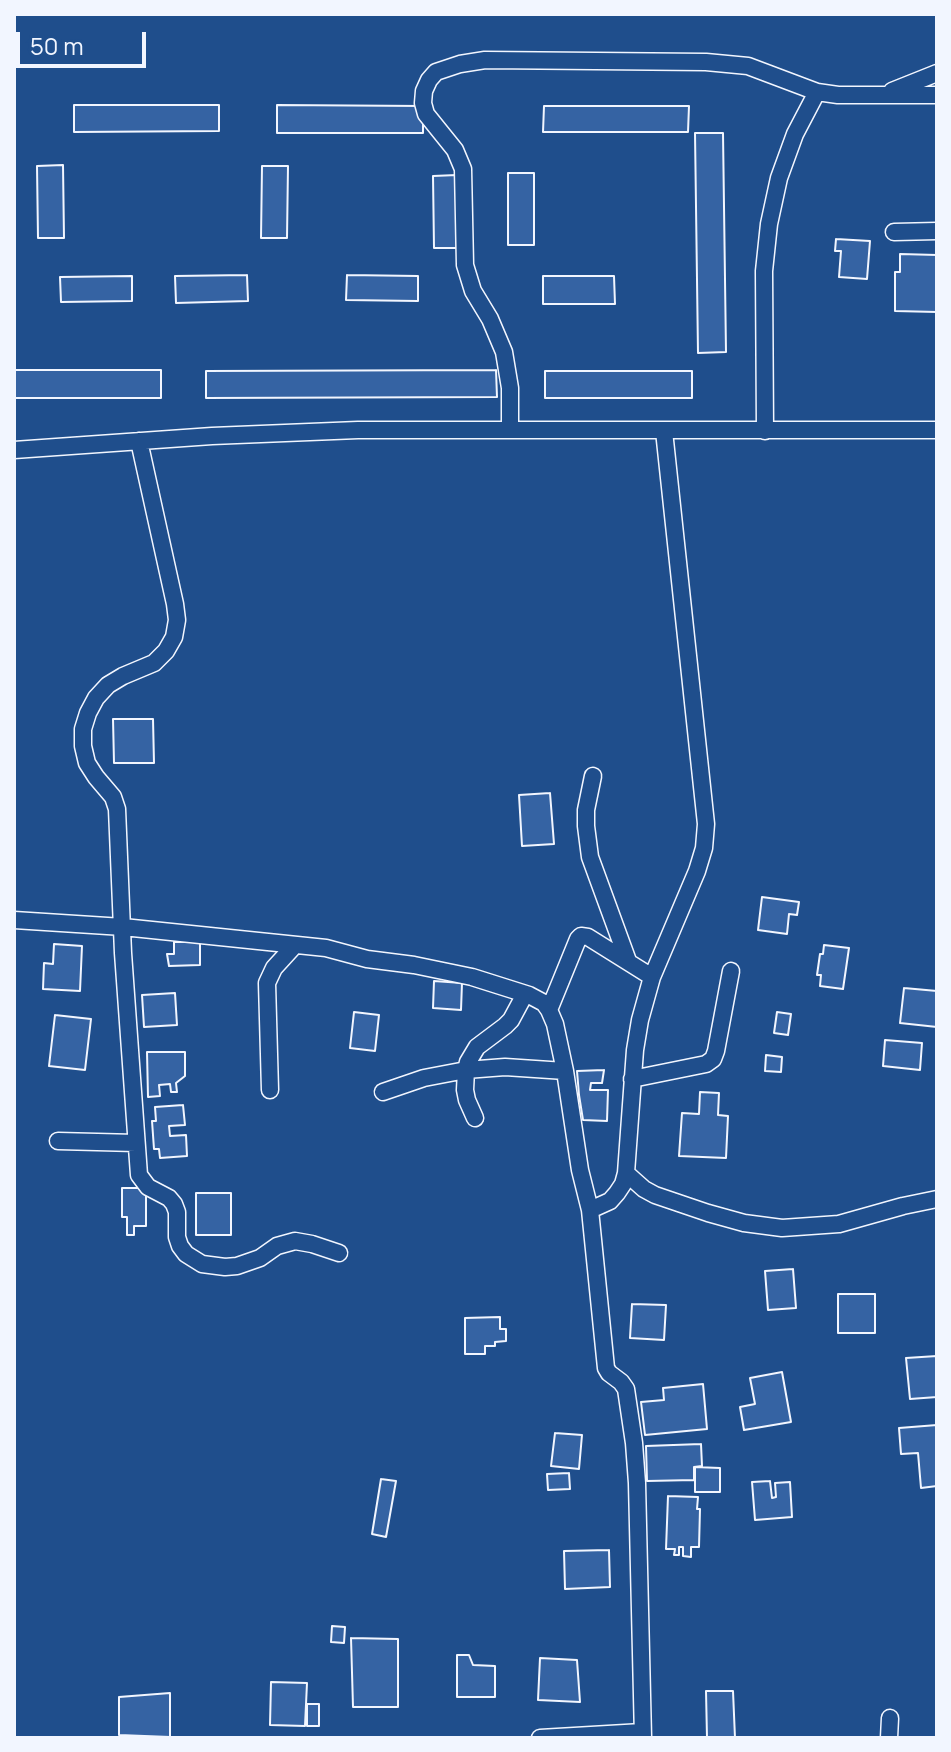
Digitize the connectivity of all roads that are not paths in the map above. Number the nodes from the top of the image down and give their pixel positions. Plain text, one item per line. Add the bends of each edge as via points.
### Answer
1 (937, 73) edge
2 (817, 92) junction
3 (883, 95) junction
4 (937, 95) edge
5 (937, 231) edge
6 (894, 232) dead end
7 (510, 430) junction
8 (937, 430) edge
9 (664, 431) junction
10 (765, 431) junction
11 (139, 441) junction
12 (14, 450) edge
13 (593, 776) dead end
14 (14, 920) edge
15 (123, 927) junction
16 (295, 945) junction
17 (628, 961) junction
18 (731, 971) dead end
19 (652, 977) junction
20 (525, 994) junction
21 (549, 1010) junction
22 (466, 1070) junction
23 (565, 1071) junction
24 (632, 1079) junction
25 (270, 1090) dead end
26 (383, 1092) dead end
27 (475, 1118) dead end
28 (58, 1141) dead end
29 (136, 1143) junction
30 (626, 1173) junction
31 (937, 1199) edge
32 (590, 1210) junction
33 (339, 1253) dead end
34 (890, 1718) dead end
35 (642, 1735) edge
36 (540, 1738) edge
37 (889, 1738) edge

1 - 3 street
2 - 3 street
2 - 7 street via 748,66 706,62 485,60 436,72 423,103 463,169 465,265 504,352
2 - 10 street via 779,178 769,224 764,271
3 - 4 street
5 - 6 street
7 - 9 street
7 - 11 street via 285,432
8 - 10 street
9 - 10 street
9 - 19 street via 706,824 697,871
11 - 12 street
11 - 15 street via 175,604 174,637 154,663 108,685 96,698 83,729 87,763 117,809
13 - 17 street via 586,810 590,857
14 - 15 street
15 - 16 street
15 - 29 street
16 - 20 street via 443,970
16 - 25 street via 267,983
17 - 19 street
17 - 21 street via 581,936
18 - 24 street via 713,1059
19 - 24 street
20 - 21 street
20 - 22 street via 505,1026 477,1047
21 - 23 street
22 - 23 street
22 - 26 street
22 - 27 street via 465,1090
23 - 32 street
24 - 30 street
28 - 29 street
29 - 33 street via 139,1175 174,1204 180,1246 193,1260 237,1266 295,1241
30 - 31 street via 655,1195 744,1223 782,1228 839,1224
30 - 32 street via 617,1193
32 - 35 street via 606,1368 626,1389 634,1443
34 - 37 street
35 - 36 street

